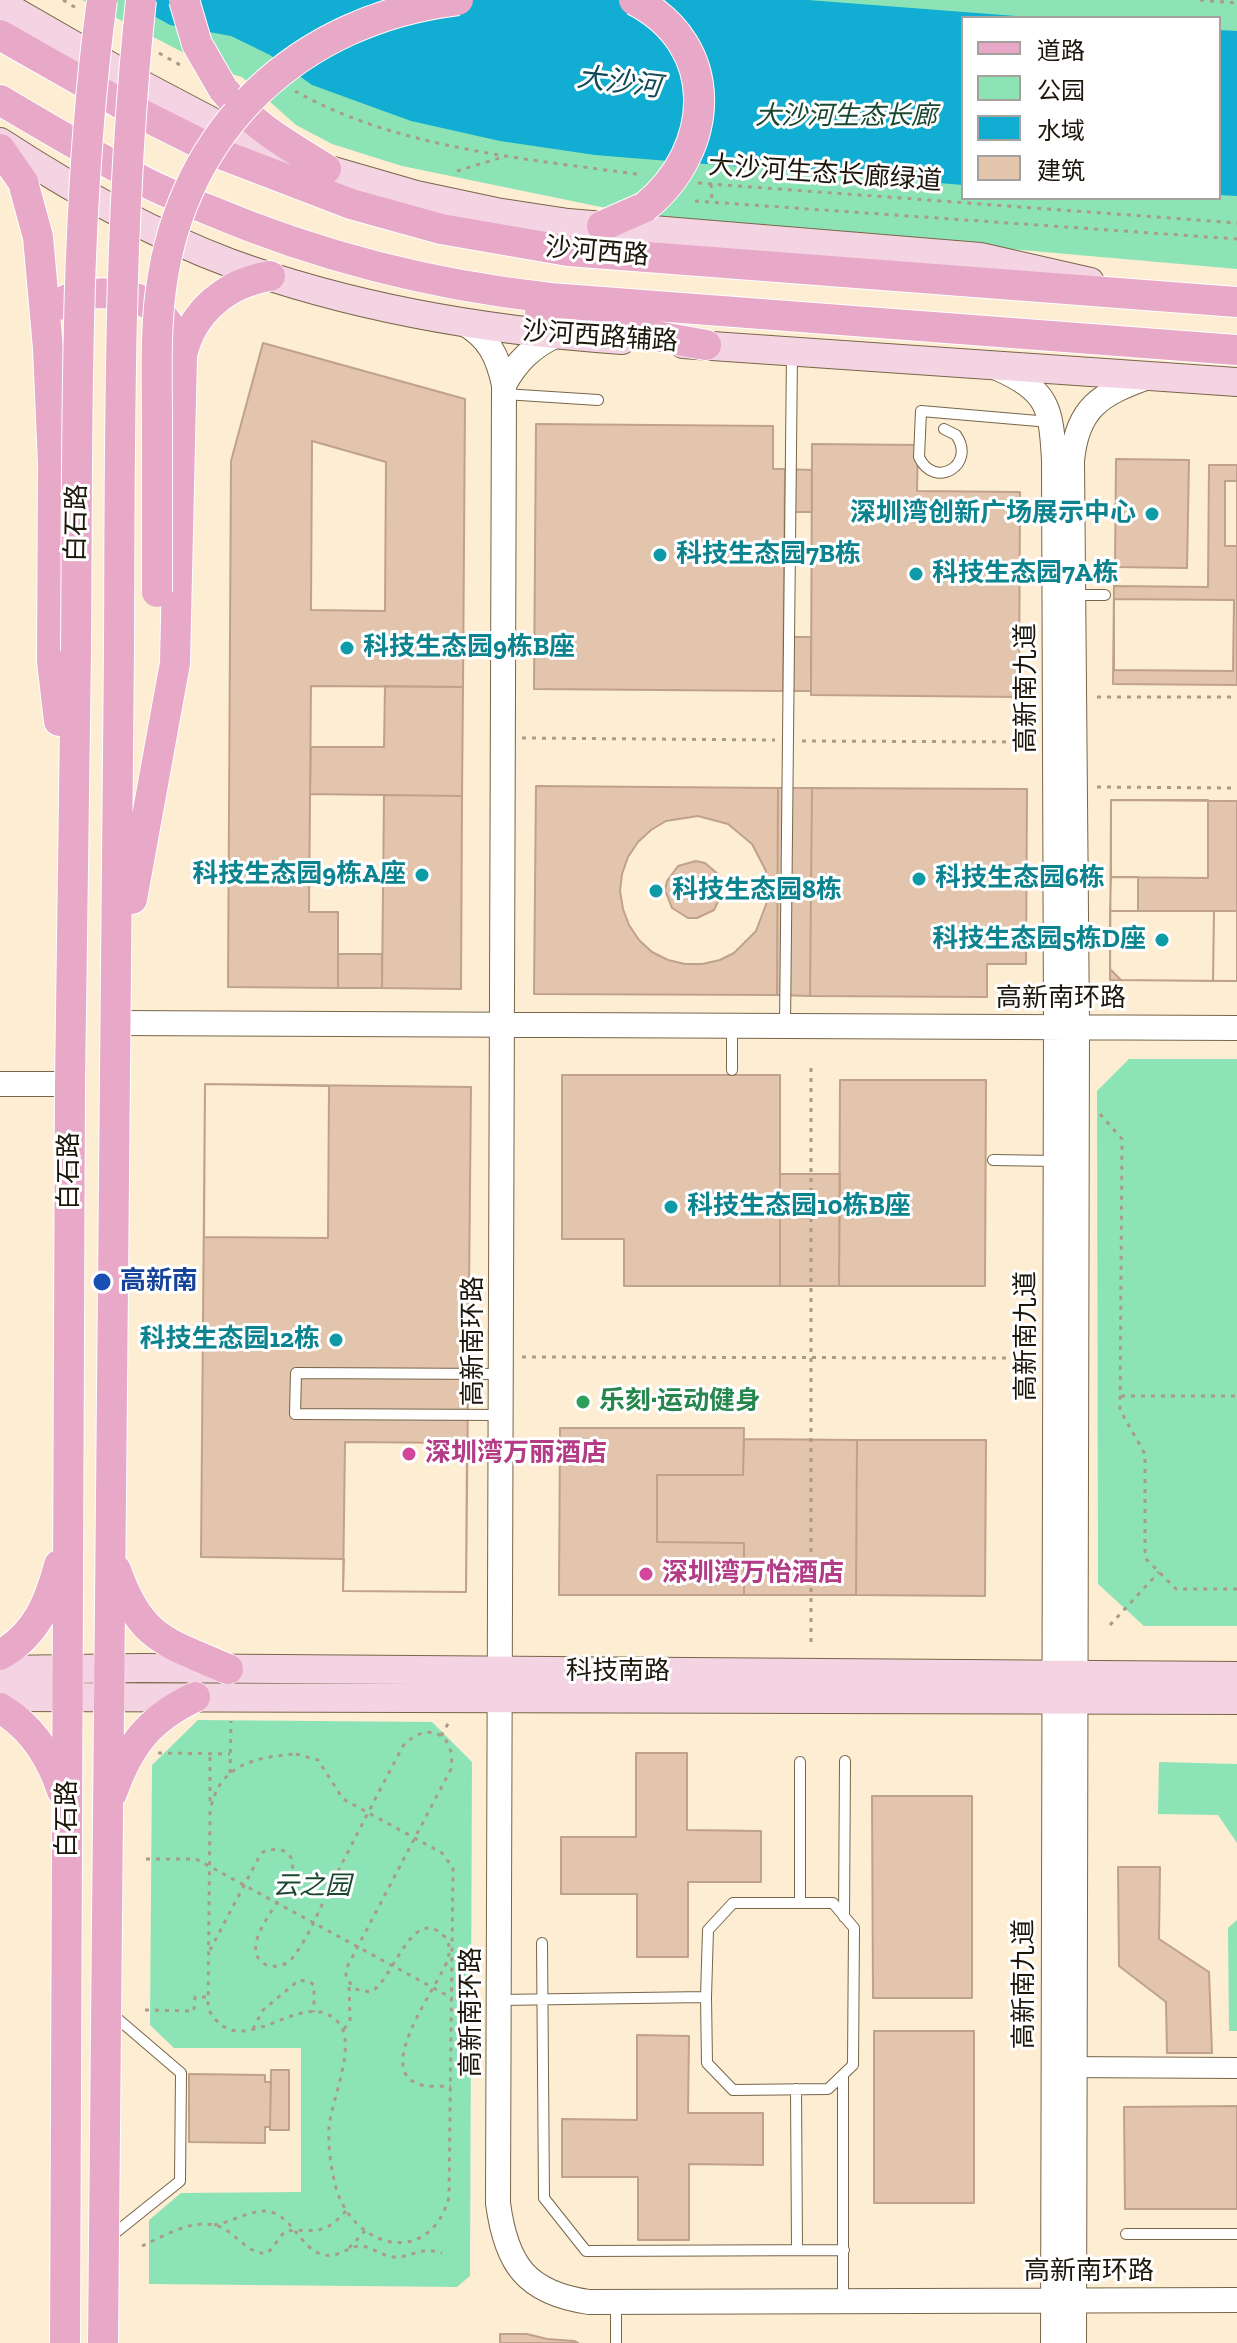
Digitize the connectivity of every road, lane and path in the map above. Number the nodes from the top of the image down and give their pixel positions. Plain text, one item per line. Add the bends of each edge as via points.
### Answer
1 (63, 0) edge
2 (141, 0) edge
3 (184, 0) edge
4 (458, 0) edge
5 (634, 0) edge
6 (1200, 0) edge
7 (0, 3) edge
8 (1237, 3) edge
9 (91, 5) edge
10 (0, 35) edge
11 (292, 89) dead end
12 (0, 100) edge
13 (0, 142) edge
14 (0, 149) edge
15 (507, 156) junction
16 (326, 169) junction
17 (457, 171) dead end
18 (648, 176) dead end
19 (695, 182) dead end
20 (711, 184) junction
21 (695, 201) dead end
22 (712, 202) junction
23 (1237, 223) edge
24 (602, 226) junction
25 (1237, 239) edge
26 (270, 276) junction
27 (414, 277) junction
28 (1166, 296) junction
29 (1237, 302) edge
30 (463, 323) junction
31 (557, 335) junction
32 (706, 345) junction
33 (48, 348) junction
34 (1237, 350) edge
35 (792, 351) junction
36 (985, 363) junction
37 (180, 370) junction
38 (1150, 376) junction
39 (1237, 382) edge
40 (504, 389) junction
41 (598, 400) dead end
42 (1050, 422) junction
43 (944, 429) dead end
44 (1073, 595) junction
45 (1105, 595) dead end
46 (1095, 697) dead end
47 (1237, 697) edge
48 (157, 767) junction
49 (1096, 787) dead end
50 (1237, 788) edge
51 (72, 846) junction
52 (118, 971) junction
53 (116, 1023) junction
54 (501, 1024) junction
55 (732, 1025) junction
56 (785, 1026) junction
57 (1066, 1027) junction
58 (1237, 1028) edge
59 (811, 1064) dead end
60 (732, 1070) dead end
61 (0, 1084) edge
62 (70, 1084) junction
63 (1092, 1105) dead end
64 (993, 1160) dead end
65 (1055, 1161) junction
66 (522, 1357) dead end
67 (812, 1358) junction
68 (1025, 1358) dead end
69 (502, 1374) junction
70 (1120, 1396) junction
71 (1237, 1396) edge
72 (502, 1415) junction
73 (69, 1516) junction
74 (110, 1553) junction
75 (1160, 1572) junction
76 (1237, 1589) edge
77 (1110, 1625) dead end
78 (811, 1642) dead end
79 (0, 1655) edge
80 (228, 1669) junction
81 (0, 1670) edge
82 (1237, 1676) edge
83 (68, 1682) junction
84 (108, 1682) junction
85 (502, 1685) junction
86 (1065, 1688) junction
87 (0, 1697) edge
88 (195, 1697) junction
89 (1237, 1700) edge
90 (0, 1708) edge
91 (231, 1716) dead end
92 (452, 1717) dead end
93 (441, 1736) junction
94 (155, 1753) dead end
95 (210, 1754) junction
96 (230, 1754) junction
97 (845, 1761) dead end
98 (800, 1762) dead end
99 (230, 1773) junction
100 (68, 1810) junction
101 (106, 1810) junction
102 (210, 1813) junction
103 (368, 1813) junction
104 (414, 1838) junction
105 (146, 1859) dead end
106 (209, 1866) junction
107 (244, 1886) junction
108 (800, 1903) junction
109 (276, 1904) junction
110 (844, 1917) junction
111 (312, 1923) junction
112 (542, 1943) dead end
113 (357, 1947) junction
114 (208, 1953) junction
115 (451, 1953) junction
116 (393, 1966) junction
117 (349, 1984) junction
118 (434, 1988) junction
119 (207, 1997) junction
120 (706, 1997) junction
121 (452, 1998) junction
122 (543, 1999) junction
123 (500, 2000) junction
124 (104, 2008) junction
125 (145, 2010) dead end
126 (314, 2012) junction
127 (252, 2030) junction
128 (343, 2030) junction
129 (1064, 2067) junction
130 (1237, 2068) edge
131 (843, 2075) junction
132 (451, 2086) junction
133 (796, 2089) junction
134 (346, 2211) junction
135 (214, 2225) junction
136 (296, 2230) junction
137 (365, 2231) junction
138 (1126, 2234) dead end
139 (1237, 2234) edge
140 (415, 2240) junction
141 (103, 2243) junction
142 (142, 2246) dead end
143 (346, 2250) junction
144 (417, 2250) junction
145 (797, 2250) junction
146 (844, 2250) junction
147 (442, 2253) dead end
148 (1064, 2300) junction
149 (1237, 2300) edge
150 (616, 2302) junction
151 (843, 2302) junction
152 (65, 2343) edge
153 (103, 2343) edge
154 (616, 2343) edge
155 (1053, 2343) edge
156 (1074, 2343) edge

1 - 9 path
2 - 52 main road, 白石路, bridge via 122,255
3 - 16 main road, bridge via 197,44 235,104 263,129
4 - 48 main road, bridge via 378,17 335,35 263,86 236,114 201,170 172,240 158,315
5 - 24 main road, bridge via 662,19 690,58 699,89 696,128 689,154 666,188 645,207
6 - 8 path
7 - 16 main road via 186,109
9 - 51 main road, 白石路, bridge
10 - 28 main road, 沙河西路 via 223,155 351,204 441,229 568,251
11 - 15 path via 367,123
12 - 27 main road, 沙河西路 via 103,160 241,224
13 - 26 main road, 沙河西路辅路 via 154,230
14 - 33 main road via 23,182 34,216
15 - 17 path
15 - 18 path
16 - 24 main road via 459,205
19 - 20 path, 大沙河生态长廊绿道
20 - 22 path
20 - 23 path, 大沙河生态长廊绿道
21 - 22 path
22 - 25 path
24 - 28 main road via 980,257
26 - 30 main road, 沙河西路辅路
26 - 37 main road via 239,284 208,307 185,341
27 - 32 main road via 581,321
27 - 34 main road, 沙河西路 via 550,298
28 - 29 main road, 沙河西路
30 - 31 main road, 沙河西路辅路
30 - 40 street via 486,340 501,368
31 - 32 main road, 沙河西路辅路
31 - 40 street via 517,363
32 - 35 main road, 沙河西路辅路
33 - 37 main road via 53,314 67,298 129,297 152,306 169,325
33 - 51 main road via 52,661
35 - 36 main road, 沙河西路辅路
35 - 56 lane
36 - 38 main road, 沙河西路辅路
36 - 42 street, 高新南九道 via 1040,394
37 - 48 main road via 176,640
38 - 39 main road, 沙河西路辅路
38 - 44 street, 高新南九道 via 1098,399 1078,428 1072,461
40 - 41 lane
40 - 54 street
42 - 43 lane via 921,411 919,457 935,472 949,471 962,454 956,435
42 - 57 street, 高新南九道
44 - 45 lane
44 - 57 street, 高新南九道
46 - 47 path
48 - 52 main road
49 - 50 path
51 - 62 main road, 白石路
52 - 53 main road, 白石路
53 - 54 street, 高新南环路
53 - 74 main road, 白石路
54 - 55 street, 高新南环路
54 - 69 street, 高新南环路
55 - 56 street, 高新南环路
55 - 60 lane
56 - 57 street, 高新南环路
57 - 58 street, 高新南环路
57 - 65 street, 高新南九道
57 - 86 street, 高新南九道
59 - 67 path
61 - 62 street
62 - 73 main road, 白石路
63 - 70 path via 1122,1139
64 - 65 lane
65 - 86 street, 高新南九道
66 - 67 path
67 - 68 path
67 - 78 path
69 - 72 street, 高新南环路
69 - 72 lane via 296,1373 295,1400 295,1414
70 - 71 path
70 - 75 path via 1120,1410 1145,1454 1145,1558
72 - 85 street, 高新南环路
73 - 79 main road via 50,1598 29,1634
73 - 83 main road, 白石路
74 - 80 main road via 124,1593 144,1626 178,1648
74 - 84 main road, 白石路
75 - 76 path via 1176,1589
75 - 77 path
80 - 84 main road, 科技南路
80 - 85 main road, 科技南路
81 - 83 main road, 科技南路
82 - 86 main road, 科技南路
83 - 84 main road, 科技南路
83 - 87 main road, 科技南路
83 - 100 main road, 白石路
84 - 88 main road, 科技南路
84 - 101 main road, 白石路
85 - 86 main road, 科技南路
85 - 88 main road, 科技南路
85 - 123 street, 高新南环路
86 - 89 main road, 科技南路
86 - 129 street, 高新南九道
88 - 101 main road via 168,1710 136,1742
90 - 100 main road via 23,1725 47,1756
91 - 96 path
92 - 93 path
93 - 103 path via 425,1732 411,1737
93 - 104 path via 451,1748 451,1769
94 - 95 path
95 - 96 path
95 - 102 path
96 - 99 path
97 - 110 lane
98 - 108 lane
99 - 102 path via 212,1797
99 - 103 path via 267,1756 309,1756 325,1768 337,1794
100 - 152 main road, 白石路
101 - 124 main road, 白石路
102 - 106 path
103 - 104 path
103 - 111 path
104 - 113 path
104 - 115 path via 442,1853 453,1868
105 - 106 path via 196,1859
106 - 107 path
106 - 114 path
107 - 109 path
107 - 109 path via 263,1852 285,1851 292,1873
107 - 114 path
108 - 110 lane via 833,1903
108 - 120 lane via 733,1903 708,1930
109 - 111 path
109 - 111 path via 256,1943 265,1965 273,1967 294,1957
110 - 131 lane via 854,1928 853,2065
111 - 113 path
112 - 122 lane
113 - 116 path
113 - 117 path via 346,1969
114 - 119 path
115 - 116 path via 442,1933 420,1930 408,1939
115 - 118 path
115 - 121 path
116 - 117 path via 370,1992
116 - 118 path
117 - 128 path via 350,2021
118 - 121 path
118 - 132 path via 407,2039 401,2063 417,2084
119 - 125 path via 195,1997 194,2011
119 - 127 path via 219,2024
120 - 122 lane
120 - 133 lane via 707,2063 733,2090
121 - 132 path
122 - 123 lane
122 - 145 lane via 544,2198 586,2251
123 - 150 street, 高新南环路 via 498,2203 510,2254 525,2277 543,2290 564,2299
124 - 141 main road, 白石路
124 - 141 lane via 181,2073 180,2181
126 - 127 path
126 - 127 path via 314,1985 299,1980 263,2010
126 - 128 path via 331,2016
128 - 134 path via 344,2061 329,2132 333,2173
129 - 130 street
129 - 148 street, 高新南九道
131 - 133 lane via 828,2089
131 - 146 lane
132 - 140 path via 449,2197 436,2226
133 - 145 lane
134 - 136 path via 324,2230
134 - 137 path
135 - 136 path via 260,2211
135 - 136 path via 261,2254 268,2253 285,2231
135 - 142 path via 197,2224
136 - 143 path via 321,2255
137 - 140 path via 393,2242
137 - 143 path
138 - 139 lane
140 - 144 path
141 - 153 main road, 白石路
143 - 144 path via 366,2247 394,2257
144 - 147 path
145 - 146 lane
146 - 151 lane
148 - 149 street, 高新南环路
148 - 151 street, 高新南环路
148 - 155 street, 高新南九道
148 - 156 street, 高新南九道
150 - 151 street, 高新南环路
150 - 154 lane

